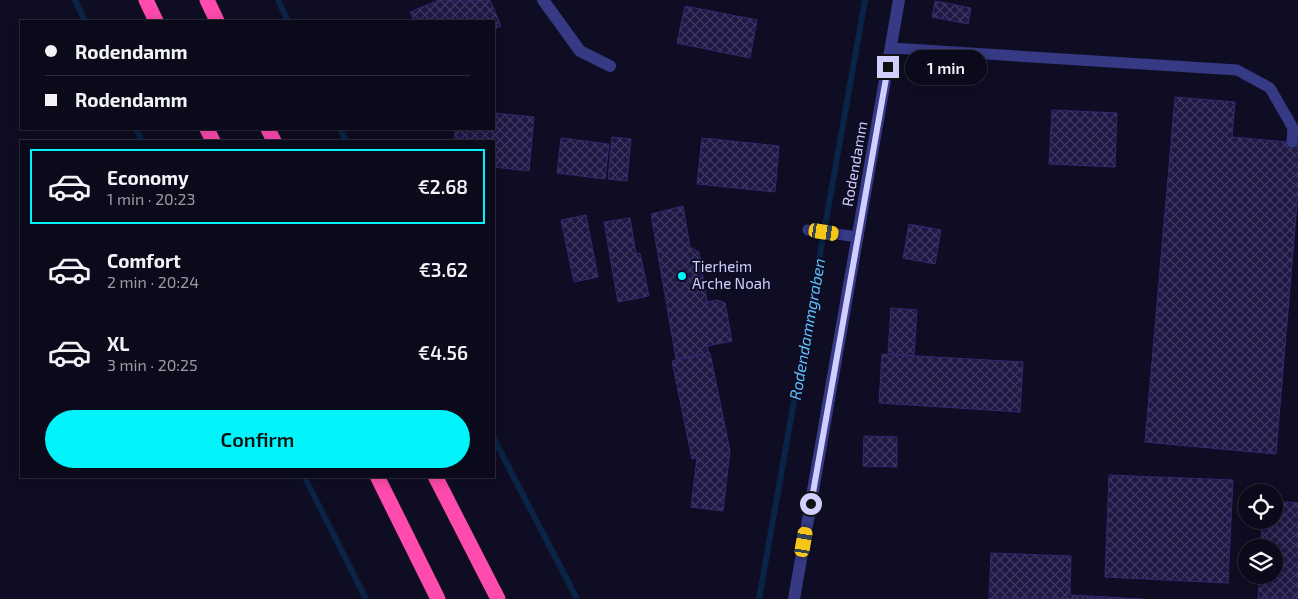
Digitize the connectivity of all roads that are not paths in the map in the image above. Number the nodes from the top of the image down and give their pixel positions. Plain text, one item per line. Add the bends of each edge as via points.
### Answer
1 (146, 0) edge
2 (207, 0) edge
3 (543, 0) edge
4 (898, 0) edge
5 (156, 20) edge
6 (217, 20) edge
7 (892, 48) junction
8 (610, 66) dead end
9 (1292, 142) dead end
10 (808, 230) dead end
11 (858, 238) junction
12 (378, 478) edge
13 (436, 478) edge
14 (438, 599) edge
15 (498, 599) edge
16 (794, 599) edge

1 - 5 highway
2 - 6 highway
3 - 8 street via 580,51
4 - 7 street, Rodendamm
7 - 9 lane via 1237,70 1270,88 1293,128
7 - 11 street, Rodendamm
10 - 11 lane
11 - 16 street, Rodendamm
12 - 14 highway
13 - 15 highway

